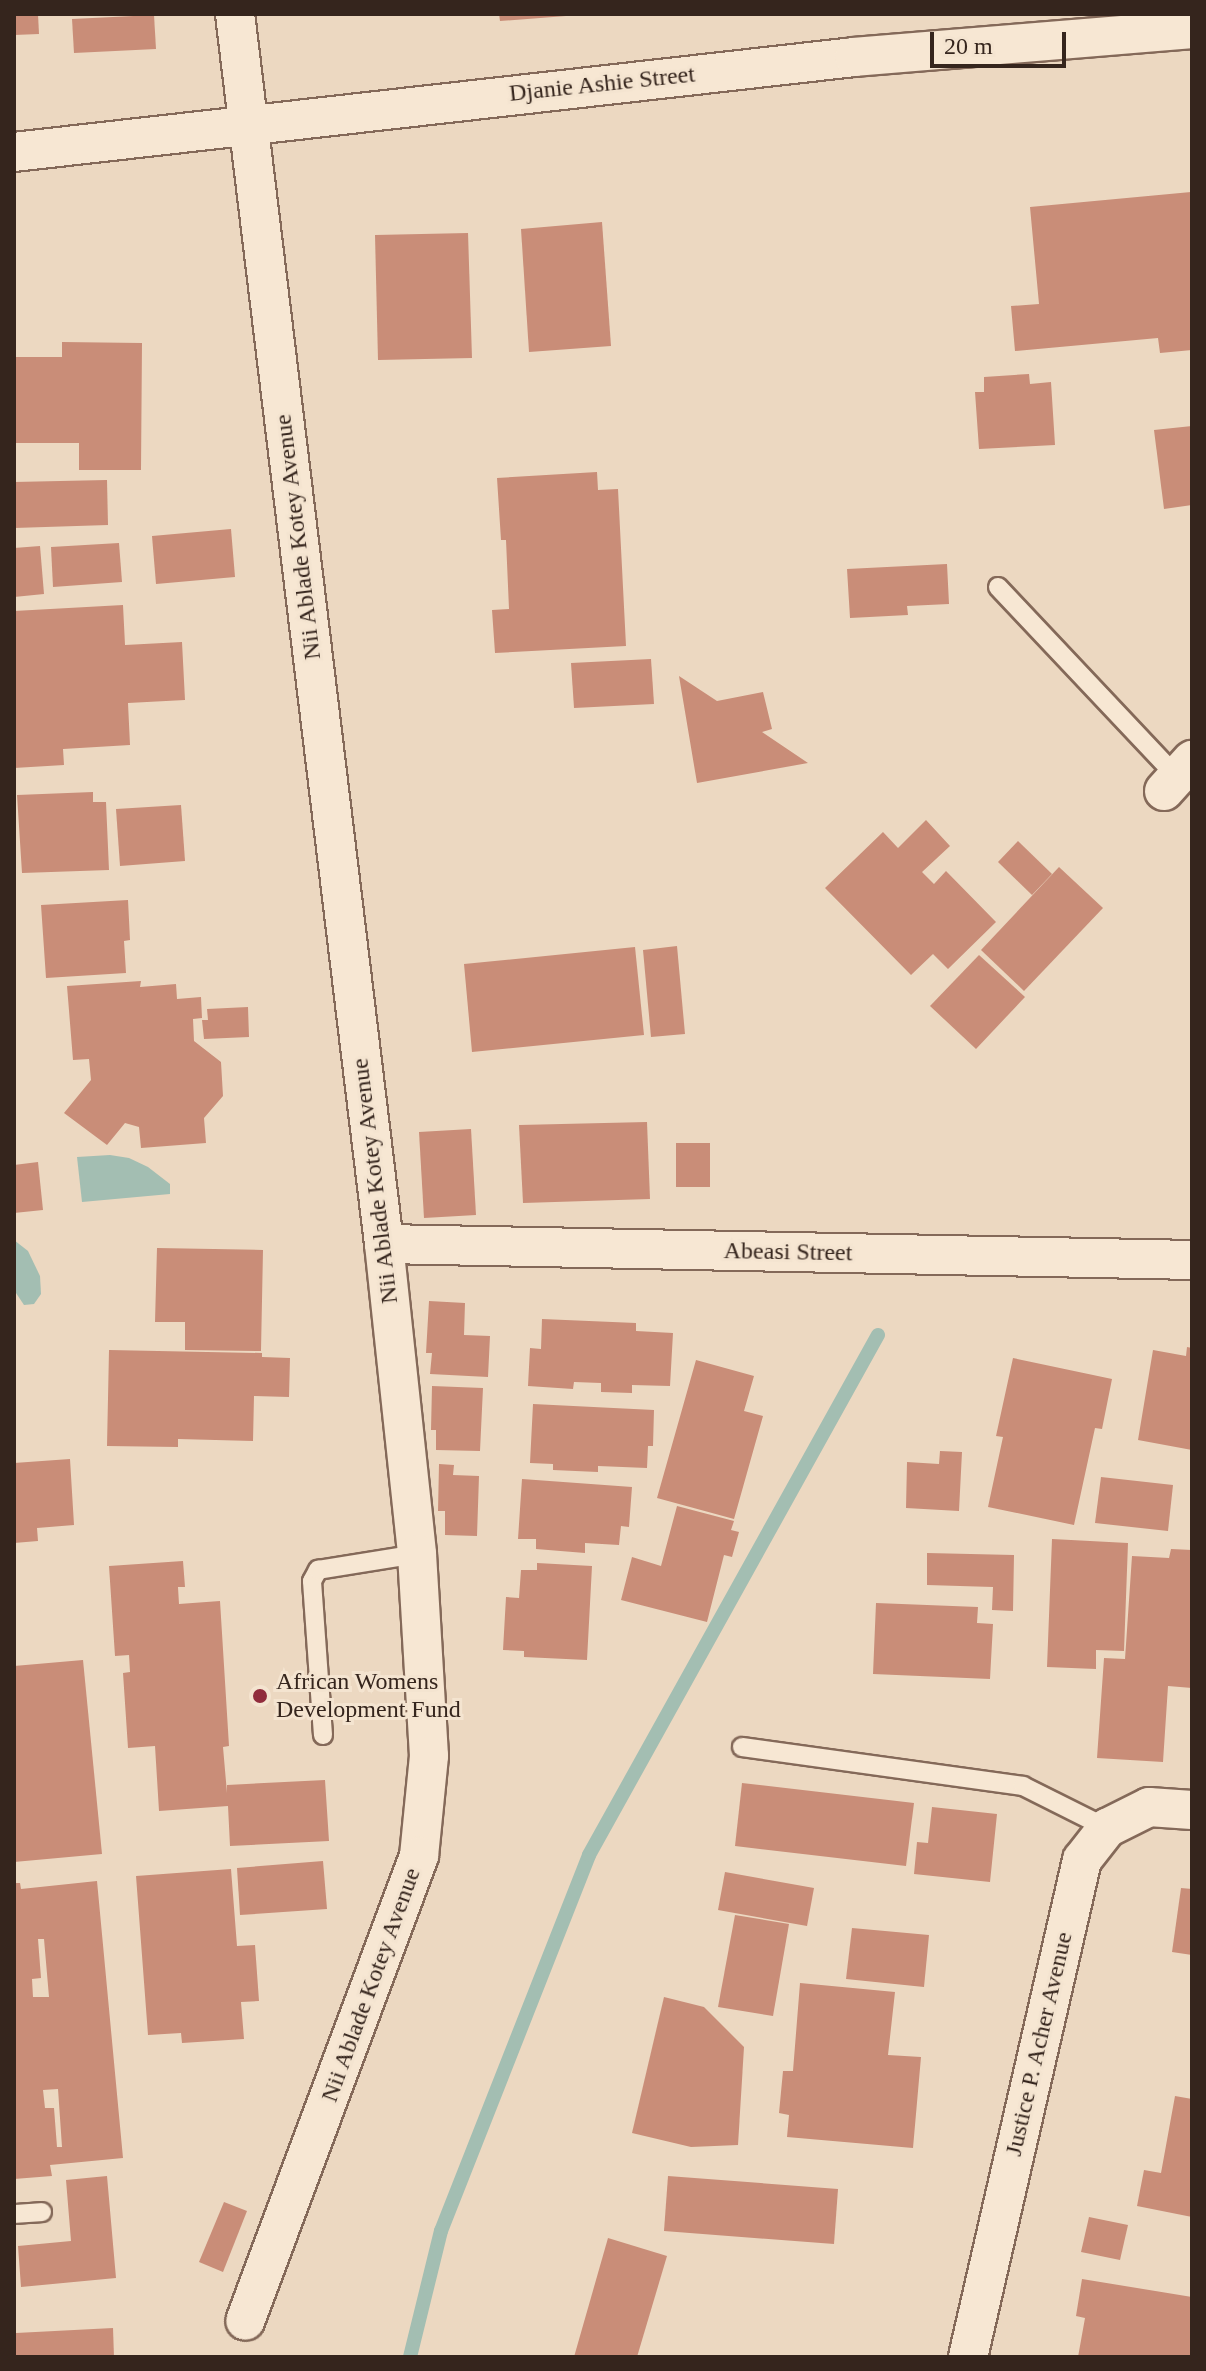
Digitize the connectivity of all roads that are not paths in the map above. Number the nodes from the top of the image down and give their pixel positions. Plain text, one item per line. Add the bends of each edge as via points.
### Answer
1 (235, 14) edge
2 (1192, 29) edge
3 (248, 124) junction
4 (14, 152) edge
5 (998, 587) dead end
6 (1178, 776) edge
7 (384, 1244) junction
8 (1192, 1260) edge
9 (417, 1554) junction
10 (323, 1735) dead end
11 (742, 1747) dead end
12 (1192, 1810) edge
13 (1107, 1828) junction
14 (42, 2212) dead end
15 (14, 2214) edge
16 (245, 2321) dead end
17 (968, 2357) edge

1 - 3 street, Nii Ablade Kotey Avenue
2 - 3 street, Djanie Ashie Street via 854,57
3 - 4 street, Djanie Ashie Street
3 - 7 street, Nii Ablade Kotey Avenue
5 - 6 lane
7 - 8 street, Abeasi Street
7 - 9 street, Nii Ablade Kotey Avenue
9 - 10 lane via 318,1570 312,1581
9 - 16 street, Nii Ablade Kotey Avenue via 429,1756 419,1856
11 - 13 lane via 1023,1786
12 - 13 street, Justice P. Acher Avenue via 1149,1807
13 - 17 street, Justice P. Acher Avenue via 1082,1860
14 - 15 lane

